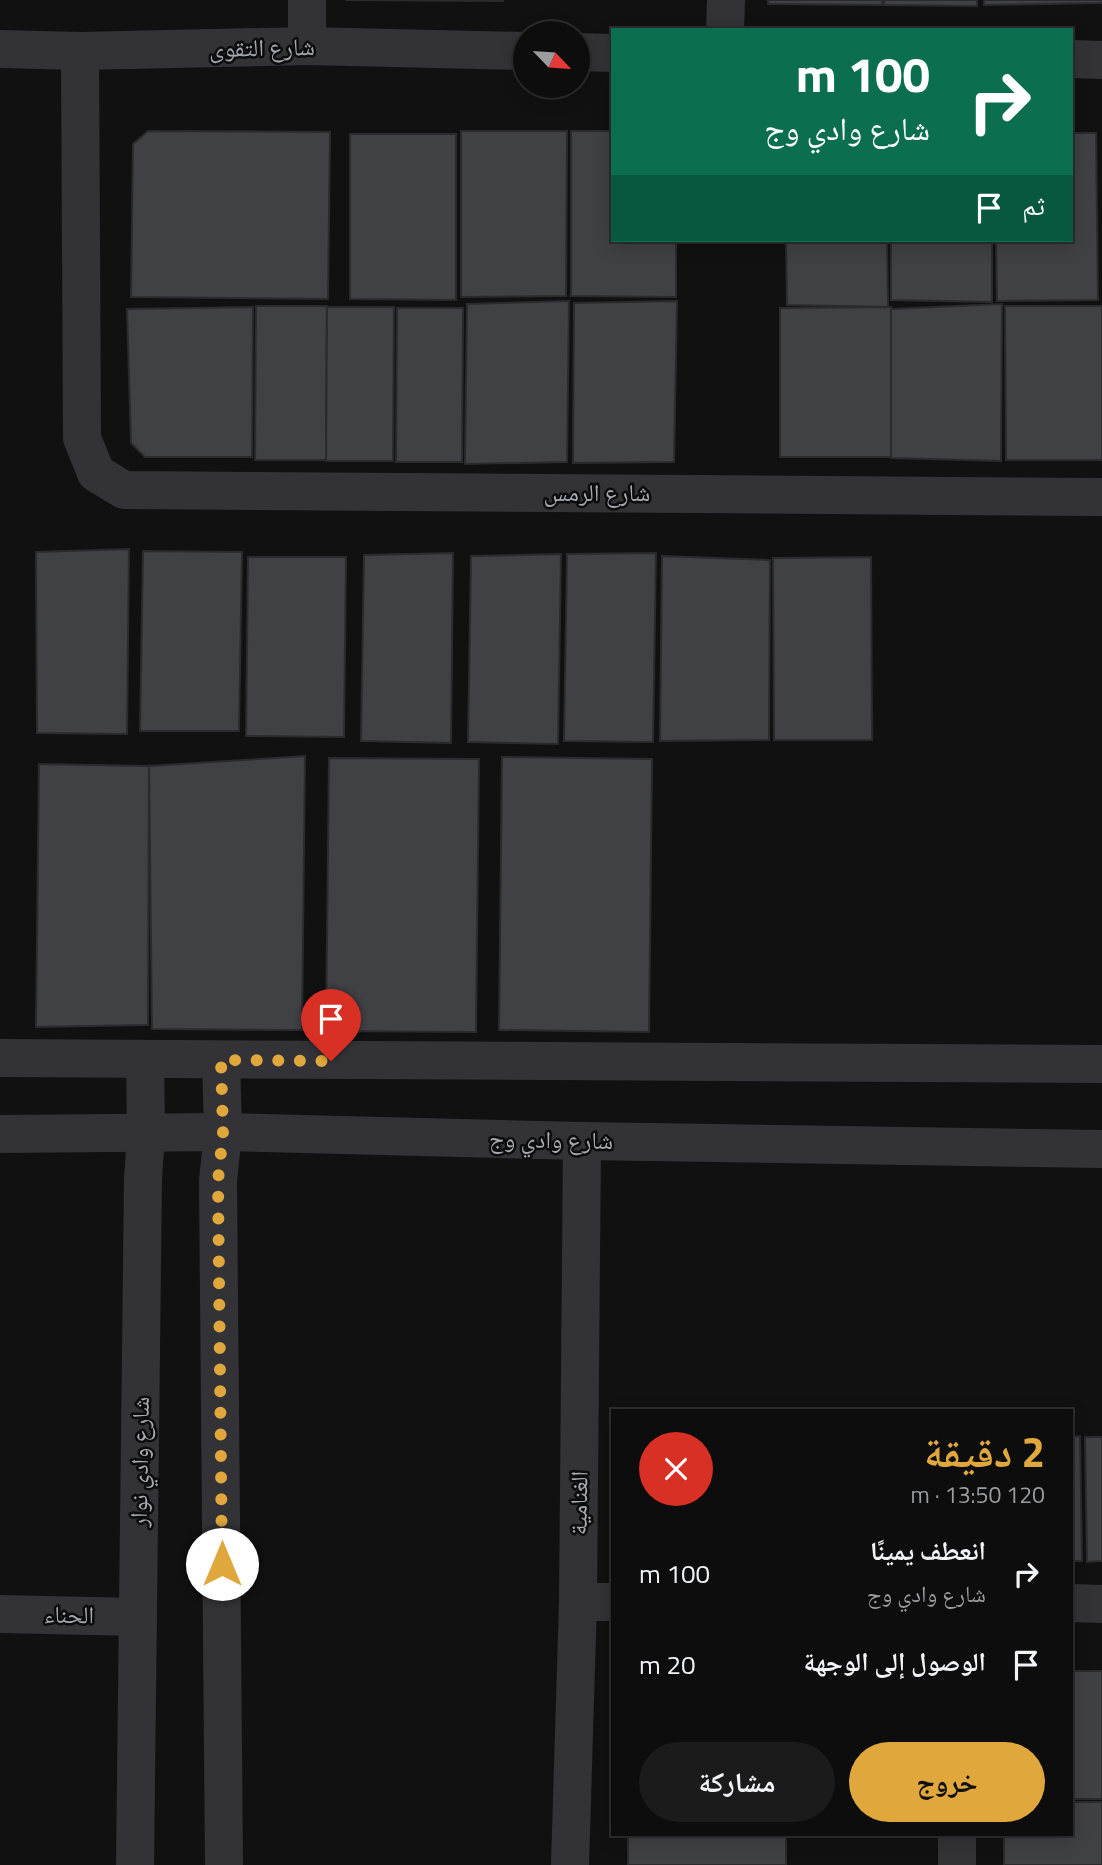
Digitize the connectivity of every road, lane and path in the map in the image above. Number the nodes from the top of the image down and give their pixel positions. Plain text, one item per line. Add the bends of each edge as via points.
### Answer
1 (307, 0) edge
2 (726, 0) edge
3 (726, 28) edge
4 (307, 46) junction
5 (0, 49) edge
6 (79, 51) junction
7 (513, 51) edge
8 (590, 52) edge
9 (611, 53) edge
10 (1073, 60) edge
11 (1102, 60) edge
12 (1102, 497) edge
13 (0, 1058) edge
14 (145, 1060) junction
15 (221, 1060) junction
16 (1102, 1063) edge
17 (223, 1132) junction
18 (0, 1134) edge
19 (146, 1134) junction
20 (582, 1141) junction
21 (1102, 1149) edge
22 (595, 1602) edge
23 (1073, 1603) edge
24 (1102, 1604) edge
25 (0, 1614) edge
26 (138, 1616) junction
27 (957, 1836) edge
28 (135, 1865) edge
29 (224, 1865) edge
30 (570, 1865) edge
31 (957, 1865) edge

1 - 4 street
2 - 3 street
4 - 6 street, شارع التقوى
4 - 7 street, شارع التقوى
5 - 6 street, شارع التقوى
6 - 12 street, شارع الرمس via 82,438 96,473 124,490
8 - 9 street
10 - 11 street
13 - 14 street
14 - 15 street
14 - 19 street, شارع وادي نوار
15 - 16 street
15 - 17 street
17 - 19 street, شارع وادي وج
17 - 20 street, شارع وادي وج
17 - 29 street via 218,1181
18 - 19 street, شارع وادي وج
19 - 26 street, شارع وادي نوار
20 - 21 street, شارع وادي وج
20 - 22 street, الغنامية
22 - 30 street, الغنامية
23 - 24 street
25 - 26 street, الحناء
26 - 28 street, شارع وادي نوار
27 - 31 street

